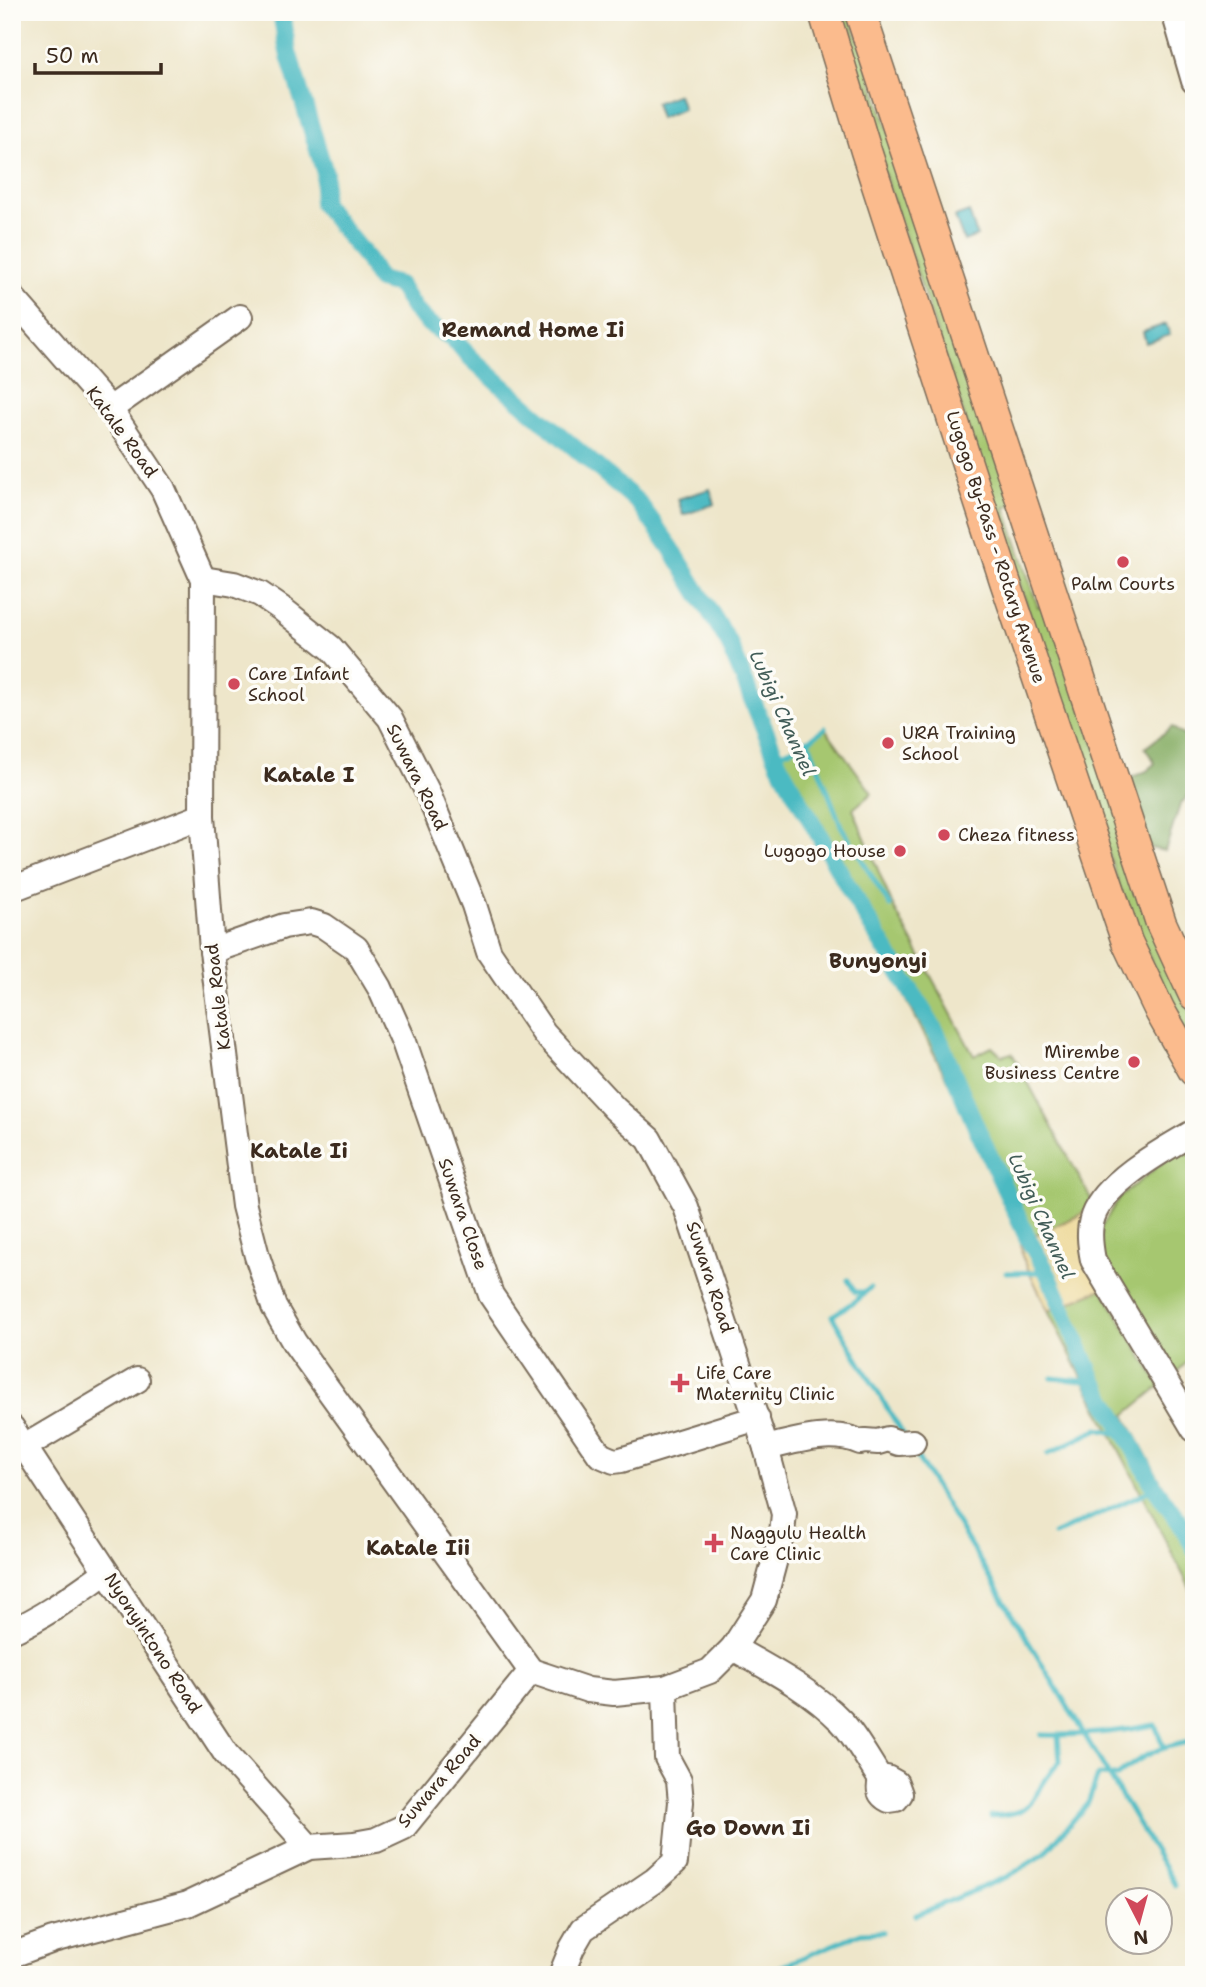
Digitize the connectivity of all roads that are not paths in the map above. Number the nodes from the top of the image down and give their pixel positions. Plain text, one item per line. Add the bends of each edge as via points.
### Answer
1 (824, 12) edge
2 (860, 12) edge
3 (1174, 12) edge
4 (1194, 81) edge
5 (12, 298) edge
6 (240, 317) dead end
7 (110, 409) junction
8 (203, 579) junction
9 (202, 816) junction
10 (12, 889) edge
11 (212, 951) junction
12 (1194, 995) edge
13 (1194, 1071) edge
14 (1194, 1132) edge
15 (137, 1380) dead end
16 (757, 1418) junction
17 (1194, 1429) edge
18 (17, 1439) edge
19 (914, 1442) dead end
20 (766, 1448) junction
21 (106, 1572) junction
22 (12, 1631) edge
23 (733, 1648) junction
24 (531, 1671) junction
25 (665, 1688) junction
26 (881, 1780) dead end
27 (309, 1847) junction
28 (12, 1955) edge
29 (561, 1975) edge

1 - 13 main road, Lugogo By-Pass - Rotary Avenue via 979,502 1127,942
2 - 12 main road via 1161,923
3 - 4 street
5 - 7 street, Katale Road
6 - 7 street
7 - 8 street, Katale Road via 163,489
8 - 9 street, Katale Road
8 - 16 street, Suwara Road via 260,594 282,610 331,648 390,718 427,791 489,952 544,1033 649,1139 686,1207
9 - 10 street
9 - 11 street, Katale Road
11 - 16 street, Suwara Close via 284,926 311,922 356,948 404,1042 491,1295 600,1455 621,1460
11 - 24 street, Katale Road via 244,1206 274,1307 294,1342
14 - 17 street via 1158,1153 1105,1195 1093,1216 1090,1244 1093,1260
15 - 18 street
16 - 20 street, Suwara Road
18 - 21 street, Nyonyintono Road
19 - 20 street via 860,1443 816,1436
20 - 23 street, Suwara Road via 784,1514 782,1533 764,1600
21 - 22 street
21 - 27 street, Nyonyintono Road via 226,1754
23 - 25 street, Suwara Road via 710,1671
23 - 26 street via 843,1722
24 - 25 street, Suwara Road via 588,1690 614,1693
24 - 27 street, Suwara Road via 404,1827 376,1840
25 - 29 street via 667,1758 679,1780 681,1802 675,1861 655,1880 583,1928
27 - 28 street, Suwara Road via 188,1904

